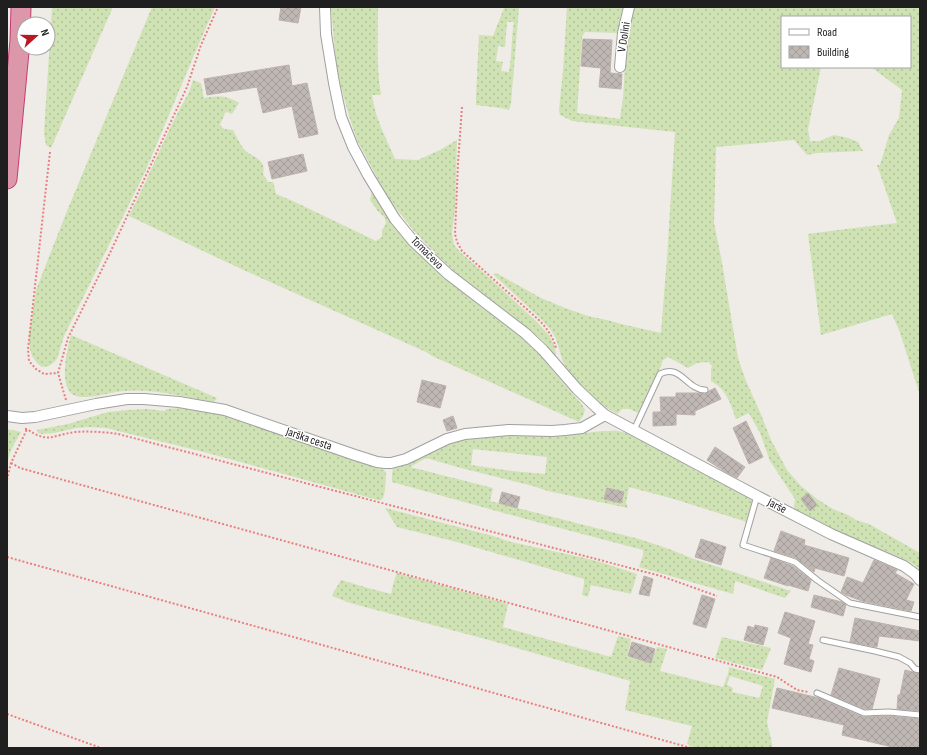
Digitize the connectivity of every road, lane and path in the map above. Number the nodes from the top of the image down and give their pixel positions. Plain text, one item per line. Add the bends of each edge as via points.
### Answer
1 (21, 7) edge
2 (218, 7) edge
3 (325, 7) edge
4 (629, 7) edge
5 (620, 67) dead end
6 (462, 107) dead end
7 (50, 152) dead end
8 (7, 180) edge
9 (558, 367) junction
10 (58, 373) junction
11 (705, 390) dead end
12 (69, 410) junction
13 (605, 415) junction
14 (8, 416) edge
15 (634, 430) junction
16 (11, 464) junction
17 (7, 480) edge
18 (757, 496) junction
19 (7, 558) edge
20 (920, 580) edge
21 (717, 596) dead end
22 (920, 618) edge
23 (823, 640) dead end
24 (920, 670) edge
25 (817, 693) joint
26 (7, 714) edge
27 (920, 716) edge
28 (101, 748) edge
29 (690, 748) edge

1 - 8 highway
2 - 10 path via 200,45 187,87 68,338
3 - 9 street, Tomačevo via 326,34 341,117 353,147 395,219 413,241 448,274 525,333
4 - 5 street, V Dolini via 623,33
6 - 9 path via 455,229 457,242 462,251 549,331 556,347
7 - 10 path via 28,349 29,361 36,369 44,374
9 - 13 street, Tomačevo
10 - 12 path
11 - 15 lane via 690,384 675,372 665,371 660,374
12 - 13 street, Jarška cesta via 112,400 136,398 179,402 224,410 385,463 406,459 465,434 582,428
12 - 14 street, Jarška cesta via 27,418
13 - 15 street, Tomačevo
15 - 18 street, Jarše
16 - 17 path
16 - 21 path via 27,429 42,438 90,431 118,434 661,576
16 - 25 path via 777,678 796,690
18 - 20 street, Jarše via 831,534 904,566
18 - 22 lane via 744,545 795,562 850,603
19 - 29 path
23 - 24 lane via 899,657
25 - 27 lane via 864,713 889,712
26 - 28 path

